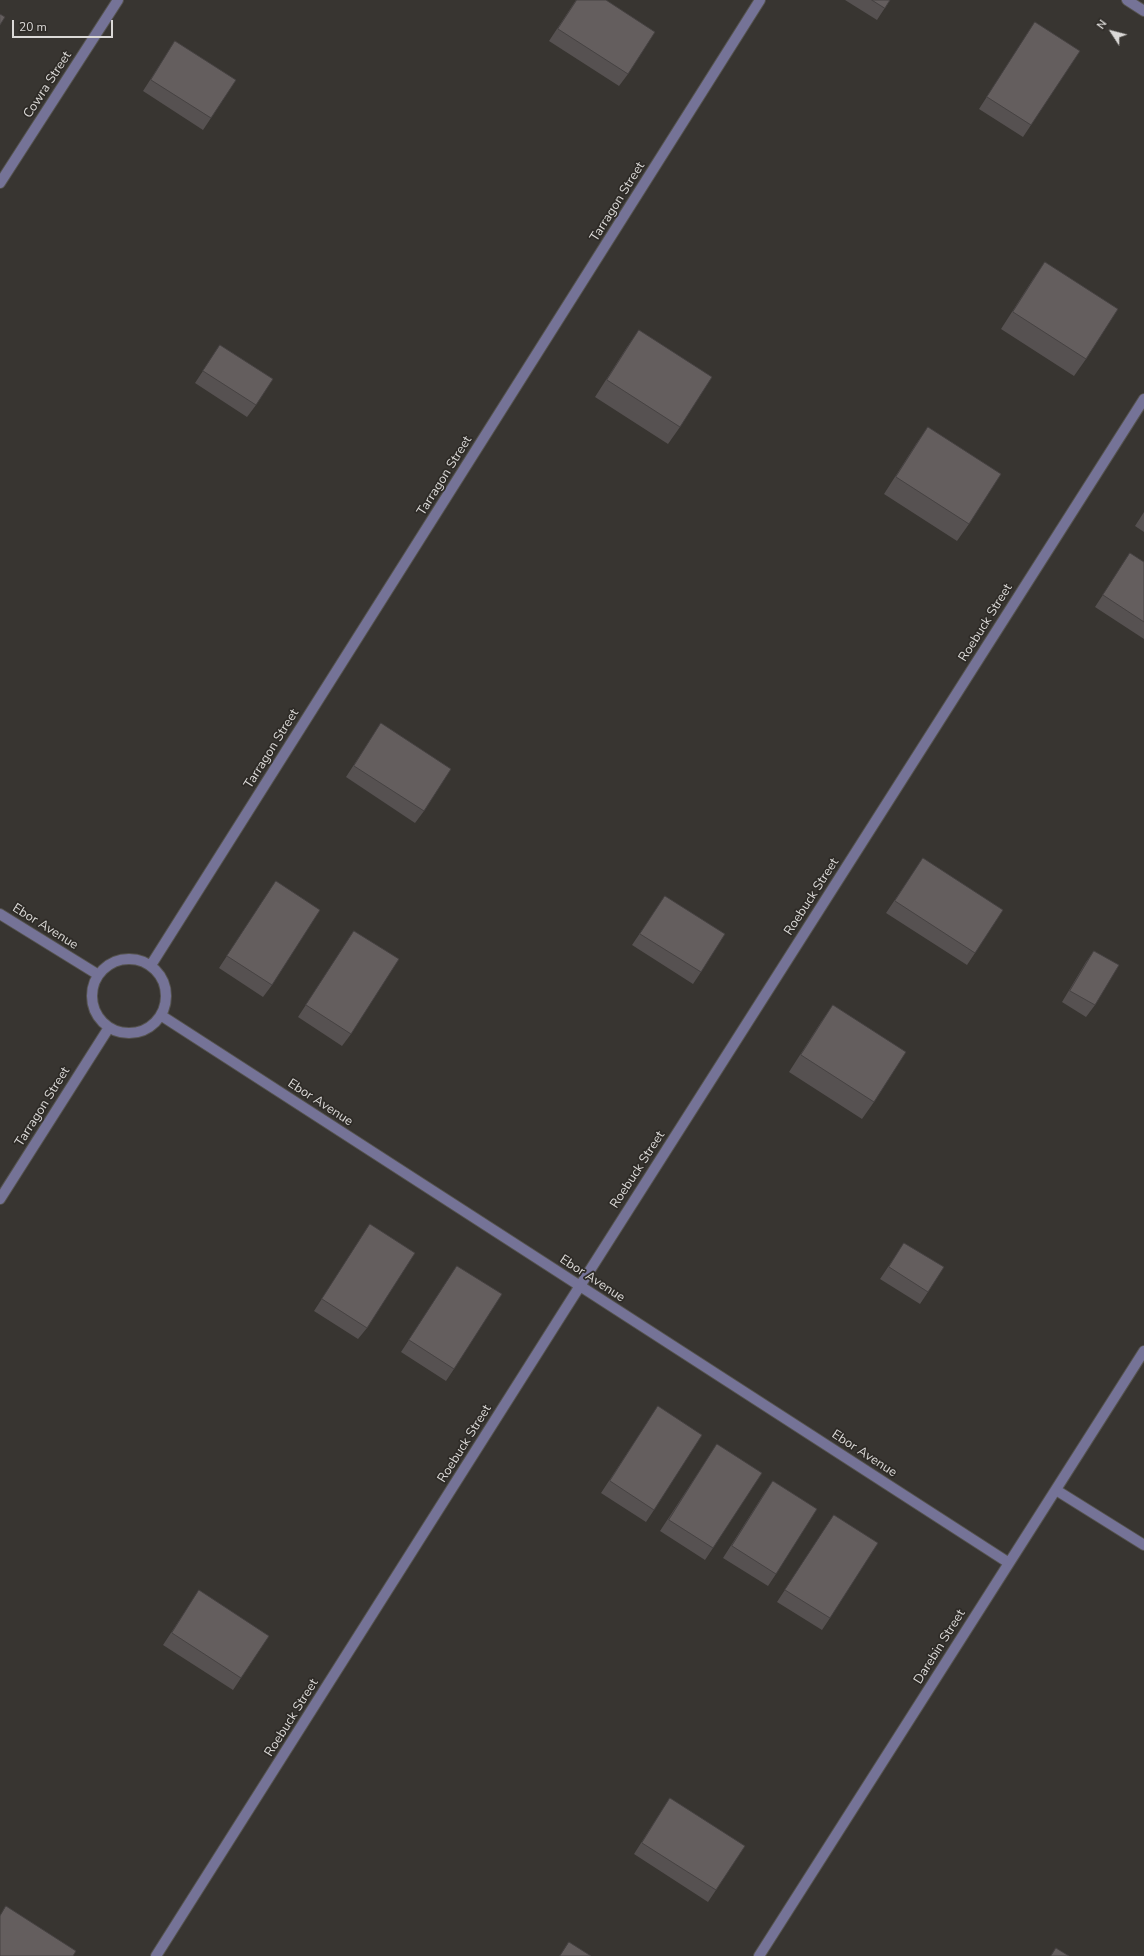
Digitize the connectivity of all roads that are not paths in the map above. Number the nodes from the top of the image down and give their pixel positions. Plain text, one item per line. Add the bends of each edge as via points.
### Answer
1 (118, 0) edge
2 (760, 0) edge
3 (1127, 0) edge
4 (1144, 11) edge
5 (0, 183) edge
6 (1144, 399) edge
7 (0, 914) edge
8 (151, 965) junction
9 (97, 974) junction
10 (162, 1016) junction
11 (108, 1029) junction
12 (0, 1200) edge
13 (580, 1286) junction
14 (1144, 1351) edge
15 (1056, 1490) junction
16 (1144, 1545) edge
17 (1009, 1563) junction
18 (156, 1956) edge
19 (759, 1956) edge

1 - 5 street, Cowra Street
2 - 8 street, Tarragon Street
3 - 4 street
6 - 13 street, Roebuck Street
7 - 9 street, Ebor Avenue
8 - 9 street via 130,958 114,961
8 - 10 street via 164,980 167,994
9 - 11 street via 90,998 95,1016
10 - 11 street via 148,1029 129,1035
10 - 13 street, Ebor Avenue
11 - 12 street, Tarragon Street
13 - 17 street, Ebor Avenue
13 - 18 street, Roebuck Street
14 - 15 street, Darebin Street
15 - 16 street
15 - 17 street, Darebin Street
17 - 19 street, Darebin Street

